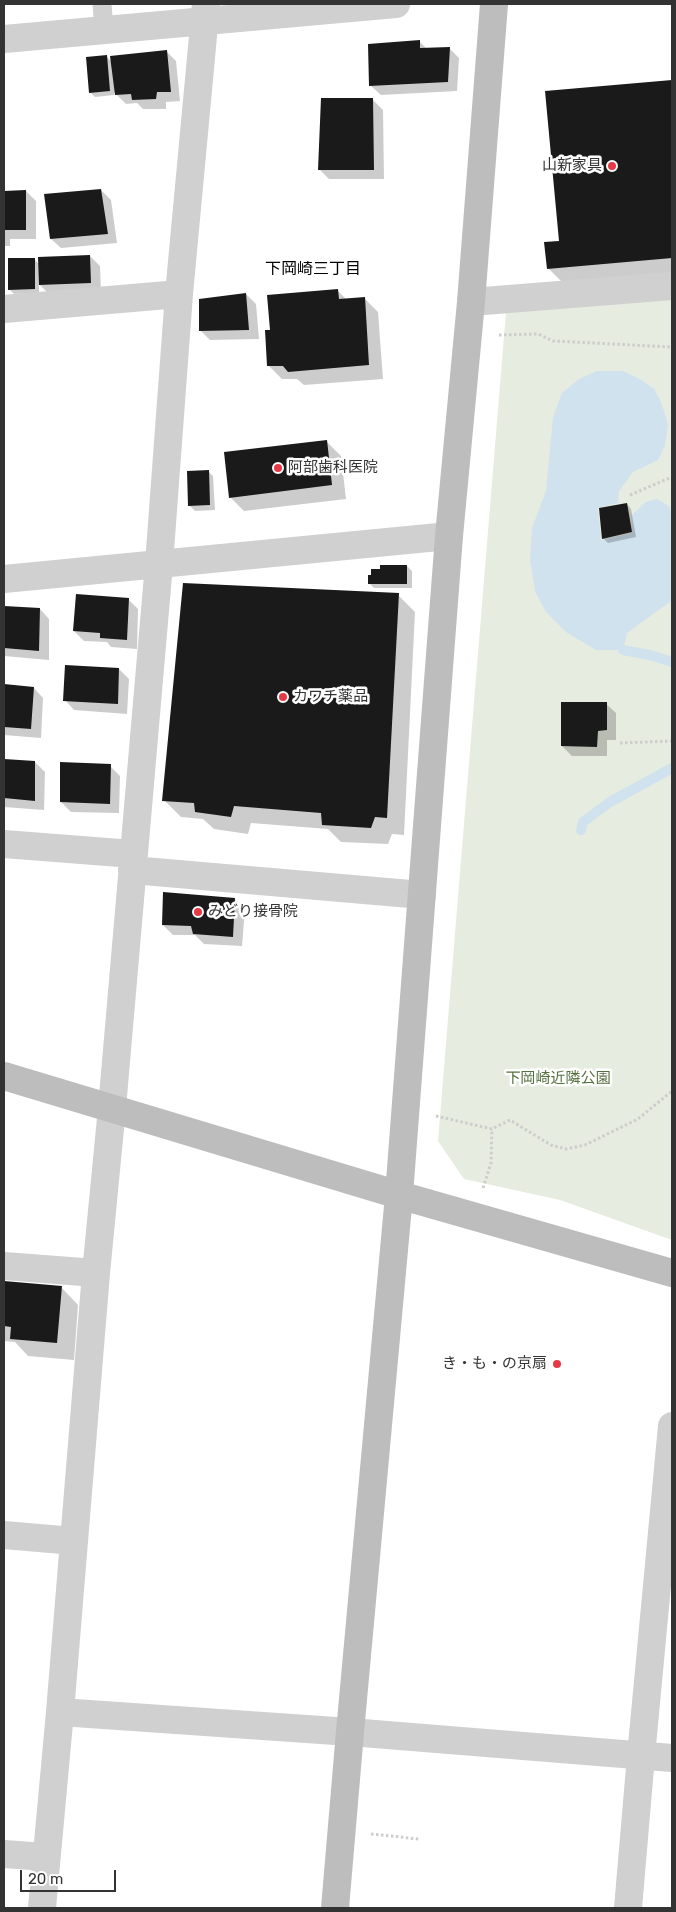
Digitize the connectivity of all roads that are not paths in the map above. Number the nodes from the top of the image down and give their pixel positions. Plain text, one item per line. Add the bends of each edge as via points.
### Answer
1 (396, 4) edge
2 (494, 4) edge
3 (206, 12) edge
4 (103, 16) edge
5 (4, 39) edge
6 (672, 286) edge
7 (178, 294) junction
8 (470, 302) junction
9 (4, 308) edge
10 (449, 536) junction
11 (159, 564) junction
12 (4, 579) edge
13 (4, 844) edge
14 (133, 862) junction
15 (422, 895) junction
16 (4, 1076) edge
17 (112, 1108) junction
18 (399, 1195) junction
19 (4, 1266) edge
20 (96, 1273) junction
21 (672, 1273) edge
22 (672, 1426) edge
23 (670, 1467) edge
24 (4, 1535) edge
25 (74, 1540) junction
26 (60, 1712) junction
27 (350, 1732) junction
28 (641, 1756) junction
29 (672, 1758) edge
30 (4, 1854) edge
31 (46, 1857) junction
32 (42, 1908) edge
33 (335, 1908) edge
34 (628, 1908) edge

1 - 3 street
2 - 8 street
3 - 4 street
3 - 7 street
4 - 5 street
6 - 8 street
7 - 9 street
7 - 11 street
8 - 10 street
10 - 11 street
10 - 15 street
11 - 12 street
11 - 14 street
13 - 14 street
14 - 15 street
14 - 17 street
15 - 18 street
16 - 17 street
17 - 18 street
17 - 20 street
18 - 21 street
18 - 27 street
19 - 20 street
20 - 25 street
22 - 23 street
23 - 28 street
24 - 25 street
25 - 26 street
26 - 27 street
26 - 31 street
27 - 28 street
27 - 33 street
28 - 29 street
28 - 34 street
30 - 31 street
31 - 32 street

